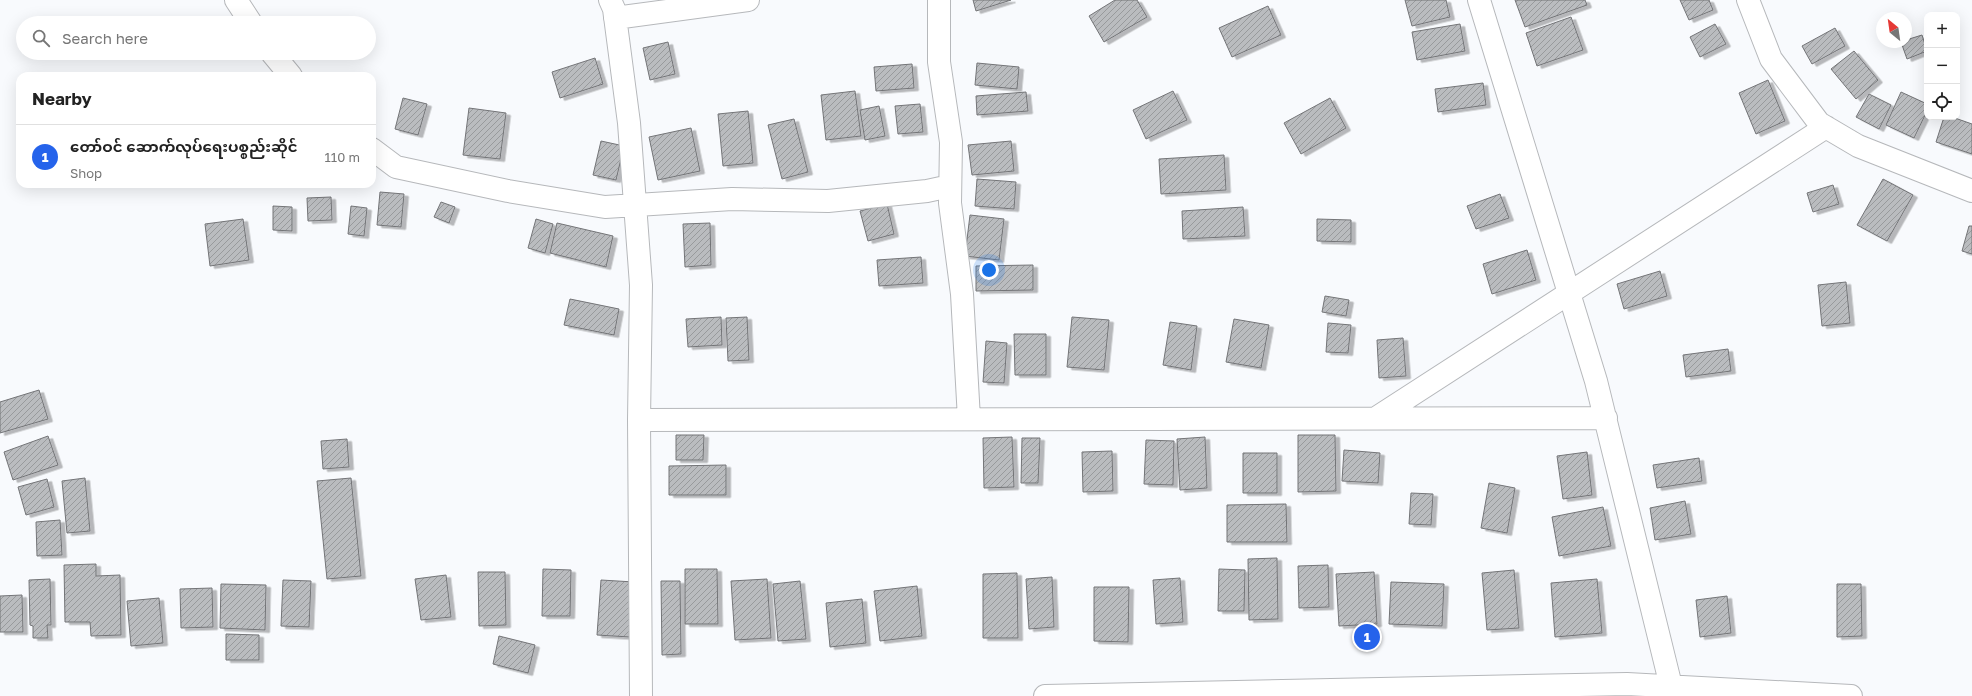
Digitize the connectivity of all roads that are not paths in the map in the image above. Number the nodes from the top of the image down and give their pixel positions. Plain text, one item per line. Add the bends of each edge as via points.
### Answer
1 (236, 0) edge
2 (748, 0) edge
3 (939, 0) edge
4 (1479, 0) edge
5 (1748, 0) edge
6 (612, 9) edge
7 (246, 16) edge
8 (278, 60) edge
9 (289, 72) edge
10 (1826, 127) junction
11 (376, 152) edge
12 (950, 186) junction
13 (1972, 191) edge
14 (635, 206) junction
15 (1569, 294) junction
16 (1376, 418) junction
17 (1606, 418) junction
18 (969, 419) junction
19 (639, 420) junction
20 (1671, 686) junction
21 (641, 696) edge
22 (1045, 696) edge
23 (1851, 696) edge

1 - 7 street
2 - 6 street
3 - 12 street via 939,62 951,142
4 - 15 street
5 - 10 street via 1771,59 1819,123
6 - 14 street via 629,122
8 - 9 street
10 - 13 street via 1858,146
10 - 15 street
11 - 14 street via 396,167 508,191 605,207
12 - 14 street via 828,202 732,199
12 - 18 street via 962,294
14 - 19 street via 641,285
15 - 16 street
15 - 17 street
16 - 17 street
16 - 18 street
17 - 20 street
18 - 19 street
19 - 21 street
20 - 22 street via 1627,684
20 - 23 street

